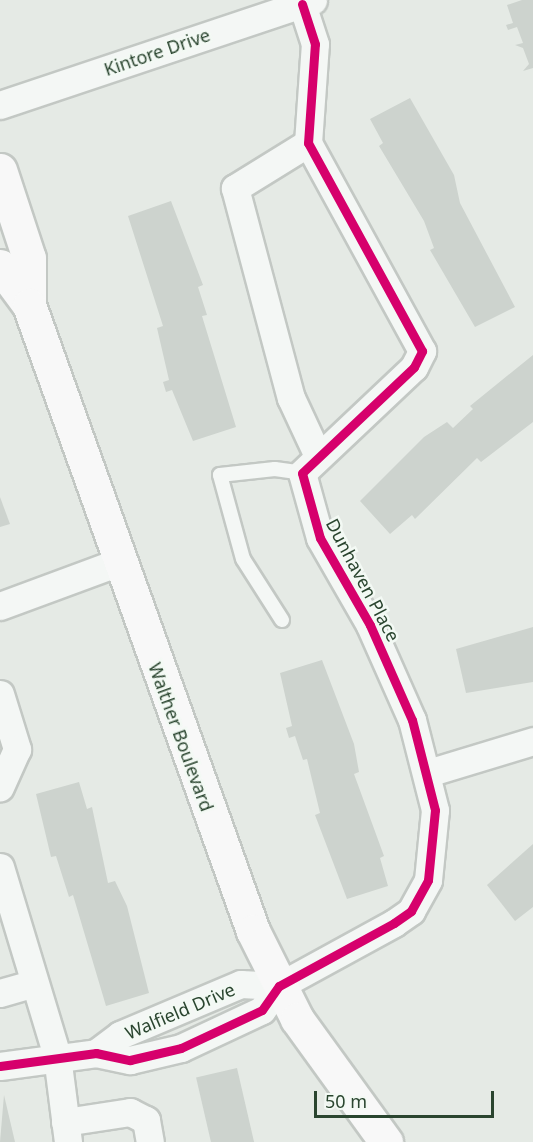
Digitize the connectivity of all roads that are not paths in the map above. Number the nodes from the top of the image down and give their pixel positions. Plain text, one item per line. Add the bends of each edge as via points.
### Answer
1 (308, 2) edge
2 (0, 105) edge
3 (308, 143) junction
4 (0, 171) edge
5 (0, 266) edge
6 (29, 305) junction
7 (310, 464) junction
8 (119, 562) junction
9 (0, 606) edge
10 (282, 620) dead end
11 (0, 694) edge
12 (533, 741) edge
13 (428, 773) junction
14 (0, 787) edge
15 (0, 867) edge
16 (34, 983) junction
17 (279, 986) junction
18 (0, 993) edge
19 (57, 1056) junction
20 (0, 1066) edge
21 (67, 1132) edge
22 (150, 1142) edge
23 (386, 1142) edge

1 - 2 street, Kintore Drive
1 - 3 street via 315,44
3 - 7 street, Dunhaven Place via 235,188
3 - 7 street via 422,351 414,367
4 - 6 main road, Walther Boulevard via 29,258
5 - 6 main road, Walther Boulevard
6 - 8 main road, Walther Boulevard
7 - 10 lane via 220,475 243,559
7 - 13 street, Dunhaven Place via 311,518 401,690
8 - 9 street
8 - 17 main road, Walther Boulevard via 230,874
11 - 14 street via 17,749
12 - 13 street
13 - 17 street, Dunhaven Place via 435,851 426,886 411,911
15 - 16 street
16 - 18 street
16 - 19 street
17 - 19 street, Walfield Drive via 262,1010 158,1057 130,1060 96,1053
17 - 23 main road, Walther Boulevard via 322,1057
19 - 20 street, Walfield Drive
19 - 21 street
21 - 22 street via 130,1112 146,1120

